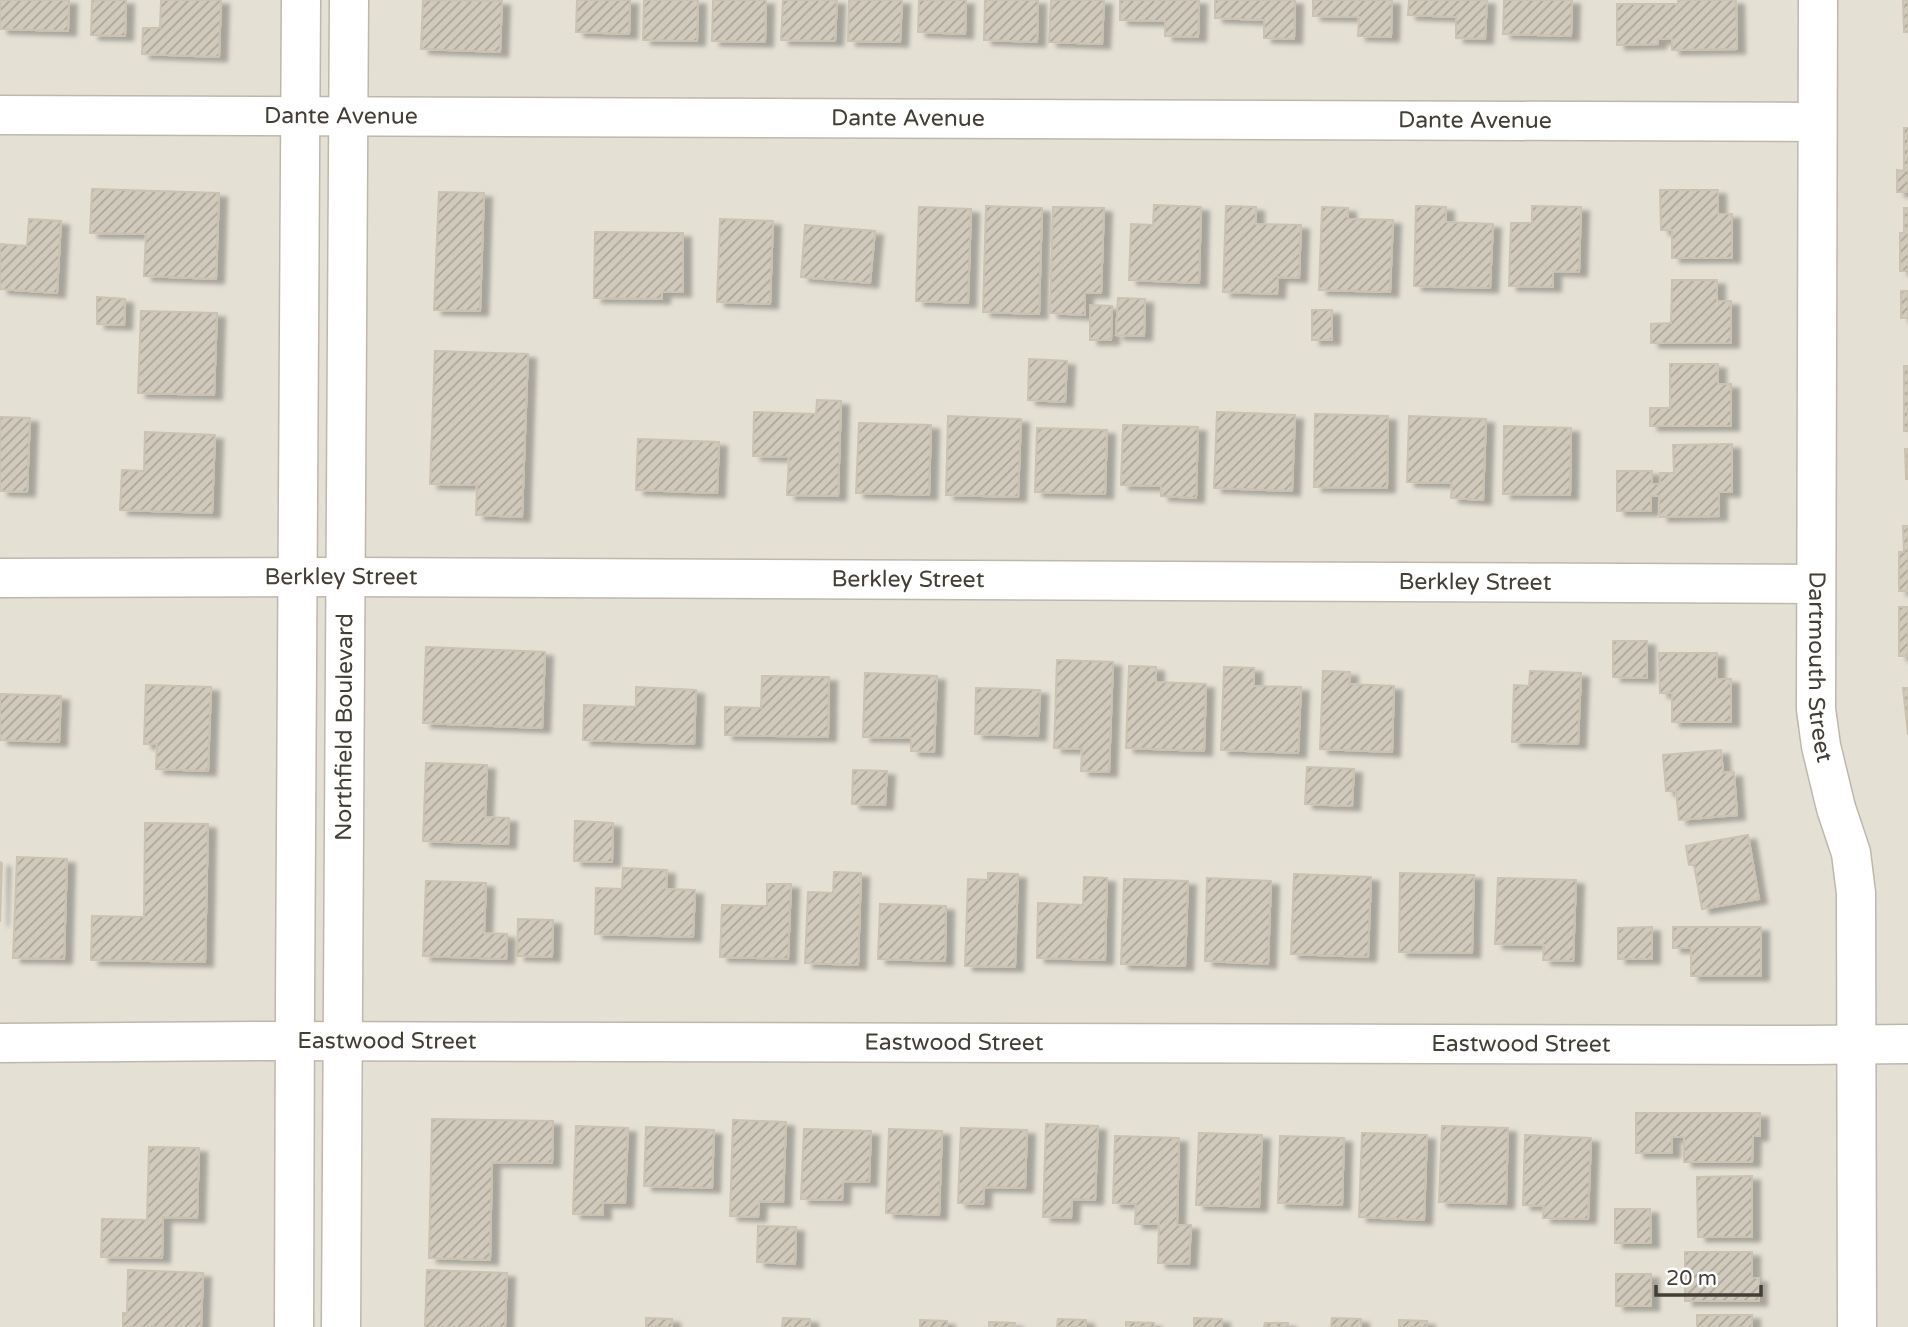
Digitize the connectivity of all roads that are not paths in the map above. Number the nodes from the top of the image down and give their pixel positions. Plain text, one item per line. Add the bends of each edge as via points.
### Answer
1 (301, 0) edge
2 (349, 0) edge
3 (1818, 0) edge
4 (0, 115) edge
5 (300, 116) junction
6 (348, 116) junction
7 (1817, 122) junction
8 (346, 577) junction
9 (0, 578) edge
10 (298, 578) junction
11 (1816, 584) junction
12 (295, 1041) junction
13 (342, 1041) junction
14 (0, 1043) edge
15 (1857, 1044) junction
16 (1908, 1044) edge
17 (294, 1327) edge
18 (341, 1327) edge
19 (1857, 1327) edge

1 - 5 street, Northfield Boulevard
2 - 6 street, Northfield Boulevard
3 - 7 street, Dartmouth Street
4 - 5 street, Dante Avenue
5 - 6 street, Dante Avenue
5 - 10 street, Northfield Boulevard
6 - 7 street, Dante Avenue
6 - 8 street, Northfield Boulevard
7 - 11 street, Dartmouth Street
8 - 10 street, Berkley Street
8 - 11 street, Berkley Street
8 - 13 street, Northfield Boulevard
9 - 10 street, Berkley Street
10 - 12 street, Northfield Boulevard
11 - 15 street, Dartmouth Street via 1816,709 1856,893
12 - 13 street, Eastwood Street
12 - 14 street, Eastwood Street
12 - 17 street, Northfield Boulevard
13 - 15 street, Eastwood Street
13 - 18 street, Northfield Boulevard
15 - 16 street, Eastwood Street
15 - 19 street, Dartmouth Street

